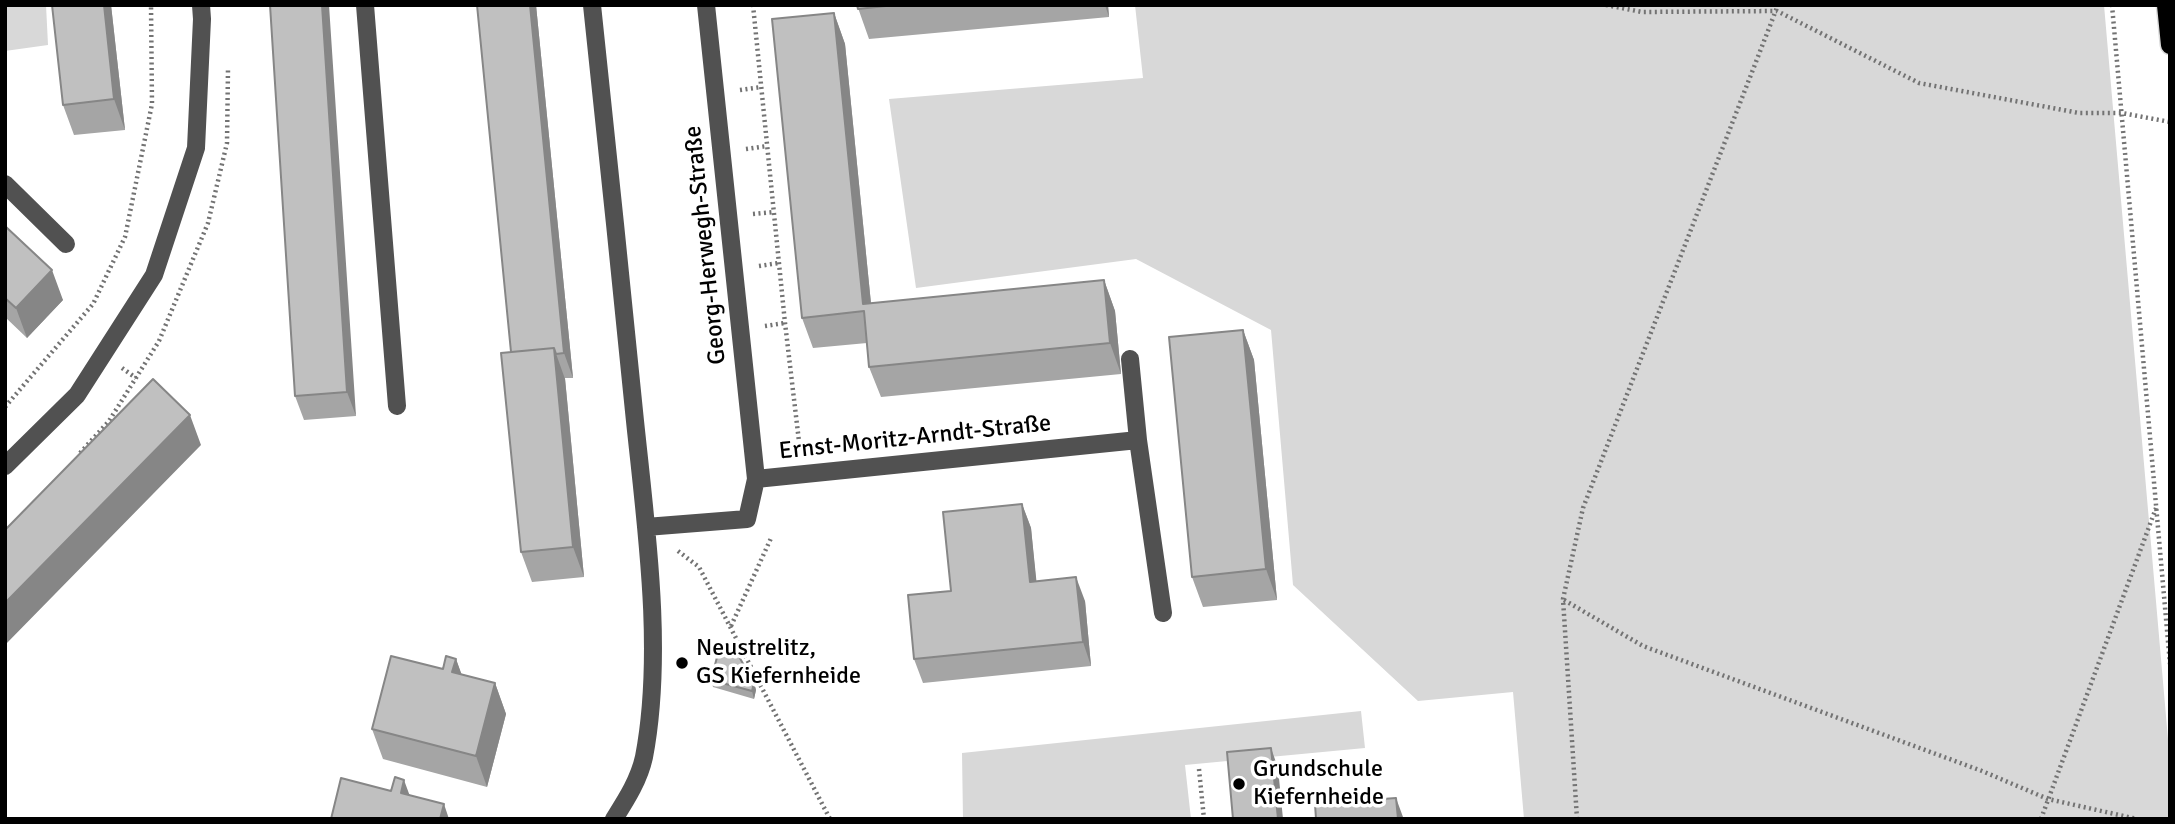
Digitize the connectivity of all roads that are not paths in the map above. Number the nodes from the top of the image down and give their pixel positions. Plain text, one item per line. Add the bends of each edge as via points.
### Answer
1 (201, 5) edge
2 (365, 5) edge
3 (593, 5) edge
4 (706, 5) edge
5 (2166, 5) edge
6 (2170, 46) edge
7 (5, 184) edge
8 (66, 244) dead end
9 (1130, 359) dead end
10 (397, 406) dead end
11 (1138, 440) junction
12 (5, 466) edge
13 (756, 479) junction
14 (646, 527) junction
15 (1163, 614) dead end
16 (614, 819) edge

1 - 12 street via 196,148 154,275 77,395
2 - 10 street
3 - 14 street
4 - 13 street, Georg-Herwegh-Straße
5 - 6 main road
7 - 8 street
9 - 11 street
11 - 13 street, Ernst-Moritz-Arndt-Straße
11 - 15 street
13 - 14 street, Ernst-Moritz-Arndt-Straße via 747,519
14 - 16 street via 653,653 650,719 643,761

